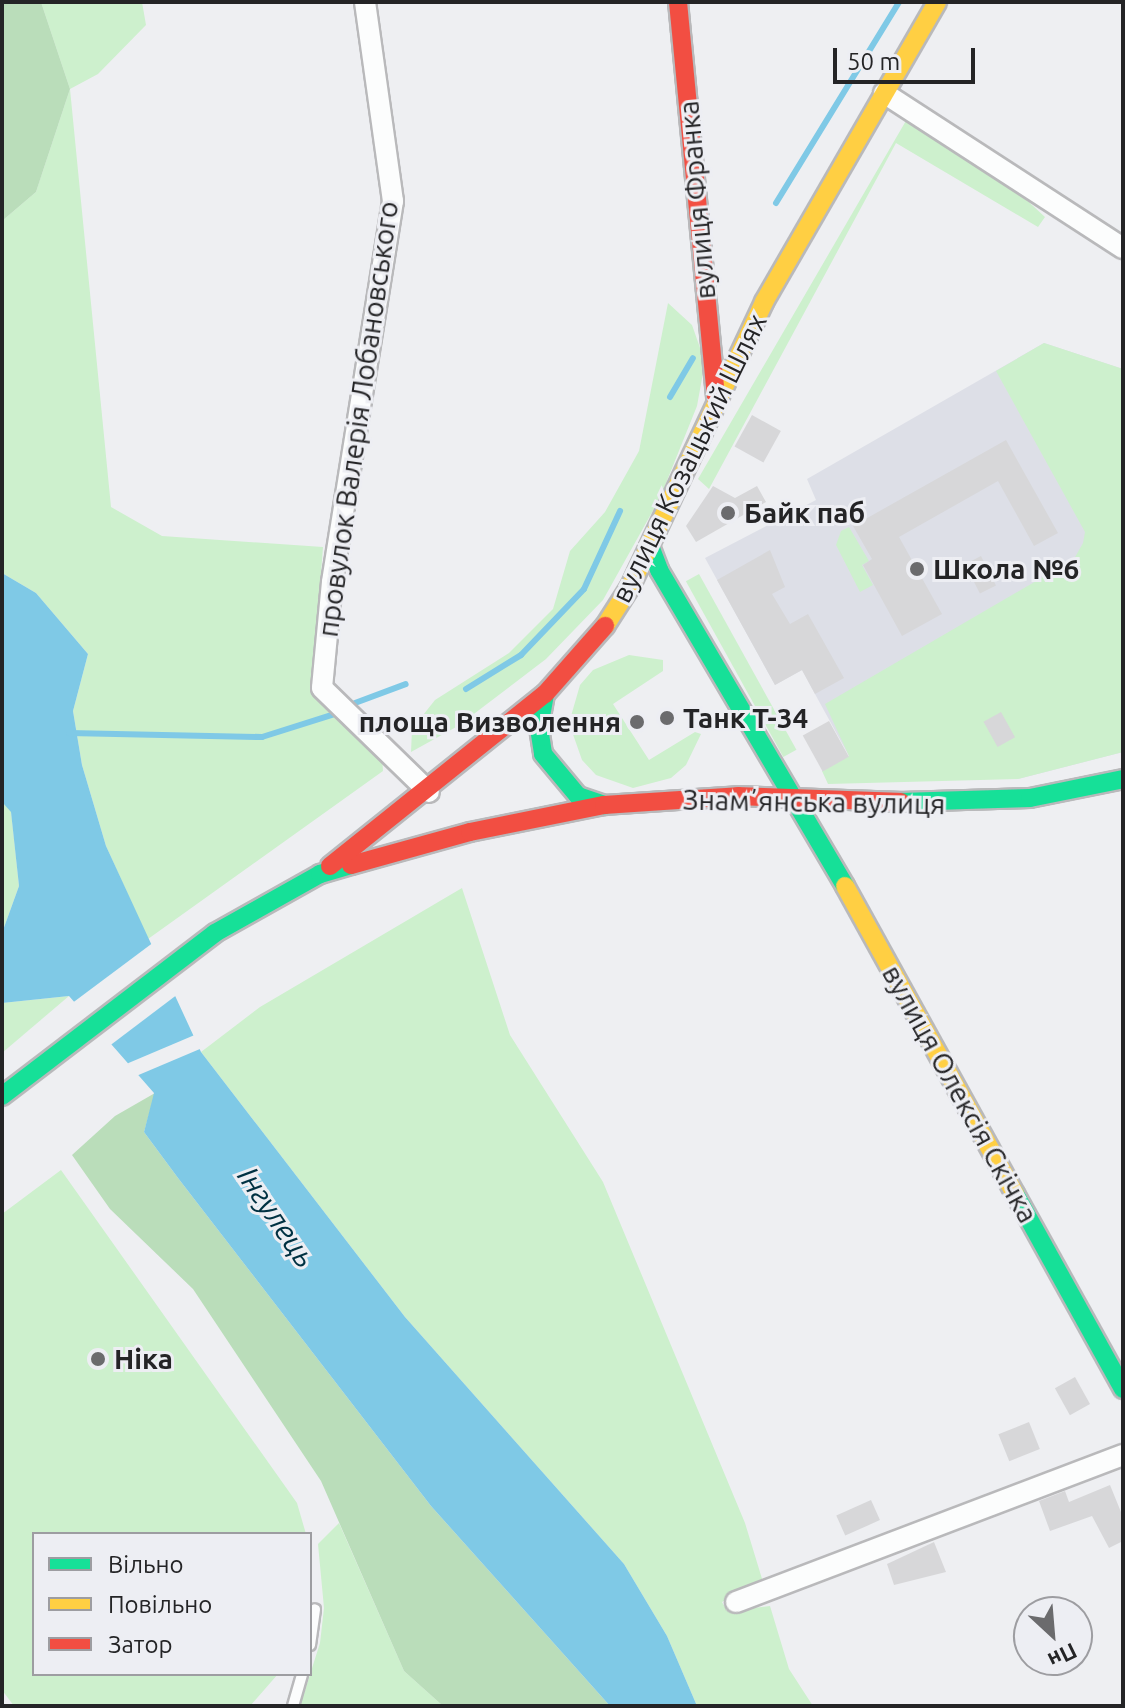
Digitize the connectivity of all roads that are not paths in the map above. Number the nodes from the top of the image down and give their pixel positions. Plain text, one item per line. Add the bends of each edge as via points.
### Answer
1 (365, 2) edge
2 (678, 2) edge
3 (937, 2) edge
4 (884, 93) junction
5 (1123, 248) edge
6 (716, 398) junction
7 (650, 546) junction
8 (545, 694) junction
9 (1123, 779) edge
10 (429, 792) junction
11 (796, 798) junction
12 (604, 805) junction
13 (320, 874) junction
14 (2, 1096) edge
15 (1123, 1389) edge
16 (1123, 1455) edge
17 (736, 1602) dead end
18 (315, 1609) dead end
19 (312, 1631) edge
20 (301, 1676) edge
21 (293, 1706) edge

1 - 10 street, провулок Валерія Лобановського via 393,201 332,582 322,688
2 - 6 main road, вулиця Франка
3 - 4 main road, вулиця Козацький Шлях
4 - 5 street
4 - 6 main road, вулиця Козацький Шлях
6 - 7 main road, вулиця Козацький Шлях
7 - 8 main road, вулиця Козацький Шлях via 603,629
7 - 11 main road, вулиця Олексія Скічка via 682,610
8 - 10 main road, вулиця Козацький Шлях
8 - 12 main road via 539,728 543,754 578,796
9 - 11 main road, Знамʼянська вулиця via 1030,798 945,804
10 - 13 main road, вулиця Козацький Шлях
11 - 12 main road, Знамʼянська вулиця via 738,796
11 - 15 main road, вулиця Олексія Скічка
12 - 13 main road, Знамʼянська вулиця via 470,832
13 - 14 main road via 215,933
16 - 17 street
18 - 19 lane
20 - 21 lane

